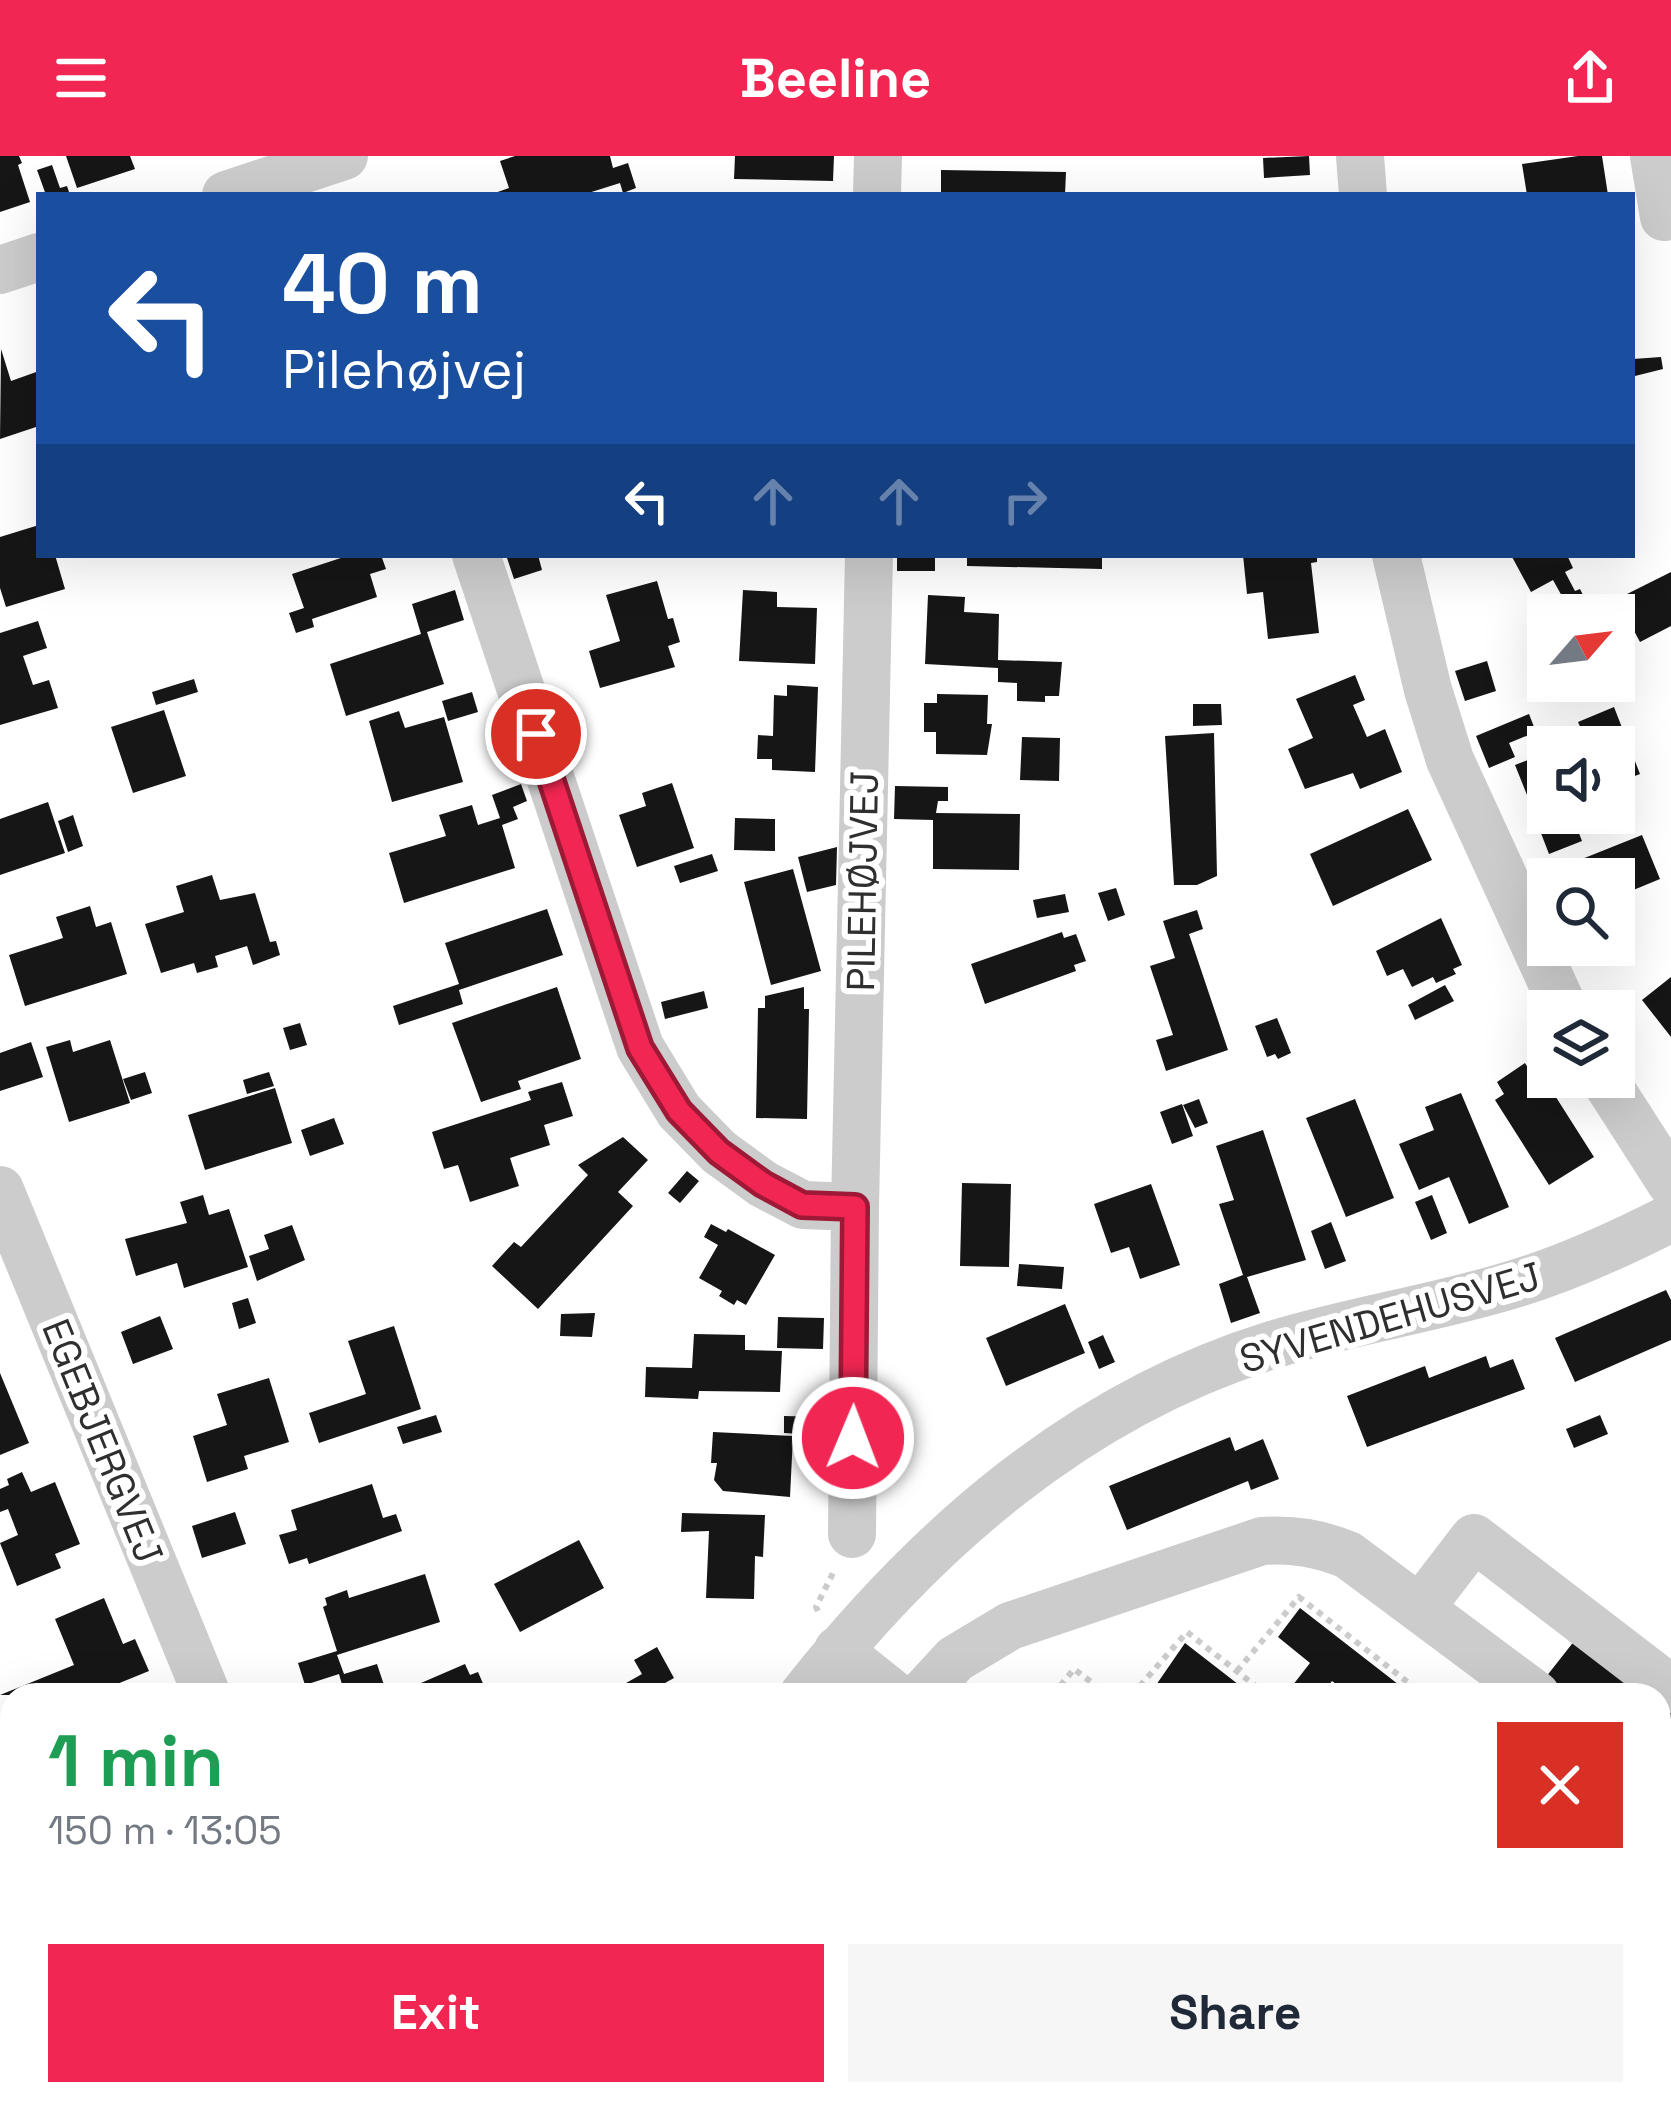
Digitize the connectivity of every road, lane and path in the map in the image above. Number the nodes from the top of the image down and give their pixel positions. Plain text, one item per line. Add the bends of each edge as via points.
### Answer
1 (344, 156) edge
2 (878, 156) edge
3 (1360, 156) edge
4 (1654, 156) edge
5 (235, 192) edge
6 (355, 192) edge
7 (877, 192) edge
8 (1363, 192) edge
9 (1664, 217) dead end
10 (36, 258) edge
11 (0, 270) edge
12 (477, 558) edge
13 (869, 558) edge
14 (1397, 558) edge
15 (1555, 990) edge
16 (1616, 1098) edge
17 (1671, 1183) edge
18 (0, 1190) edge
19 (855, 1207) junction
20 (1671, 1218) edge
21 (853, 1534) dead end
22 (1421, 1607) junction
23 (838, 1651) junction
24 (1237, 1671) junction
25 (200, 1683) edge
26 (813, 1683) edge
27 (879, 1683) edge
28 (933, 1683) edge
29 (1064, 1683) edge
30 (1092, 1683) edge
31 (1142, 1683) edge
32 (1252, 1683) edge
33 (1409, 1683) edge
34 (1520, 1683) edge
35 (1663, 1683) edge

1 - 5 street
1 - 6 street
2 - 7 street
3 - 8 street
4 - 9 street
10 - 11 street
12 - 19 street via 640,1048 679,1111 748,1174 802,1205
13 - 19 street, PILEHØJVEJ
14 - 15 street via 1450,760
16 - 17 street
18 - 25 street, EGEBJERGVEJ
19 - 21 street, PILEHØJVEJ
20 - 23 street, SYVENDEHUSVEJ via 1513,1285 1269,1346 1145,1397 1040,1459 960,1523
22 - 28 street via 1348,1555 1306,1542 1262,1541 1010,1626 955,1658
22 - 34 street
22 - 35 street via 1474,1538
23 - 26 street, SYVENDEHUSVEJ
23 - 27 street
24 - 31 path via 1186,1632
24 - 32 path
24 - 33 path via 1299,1598
29 - 30 path via 1075,1670

